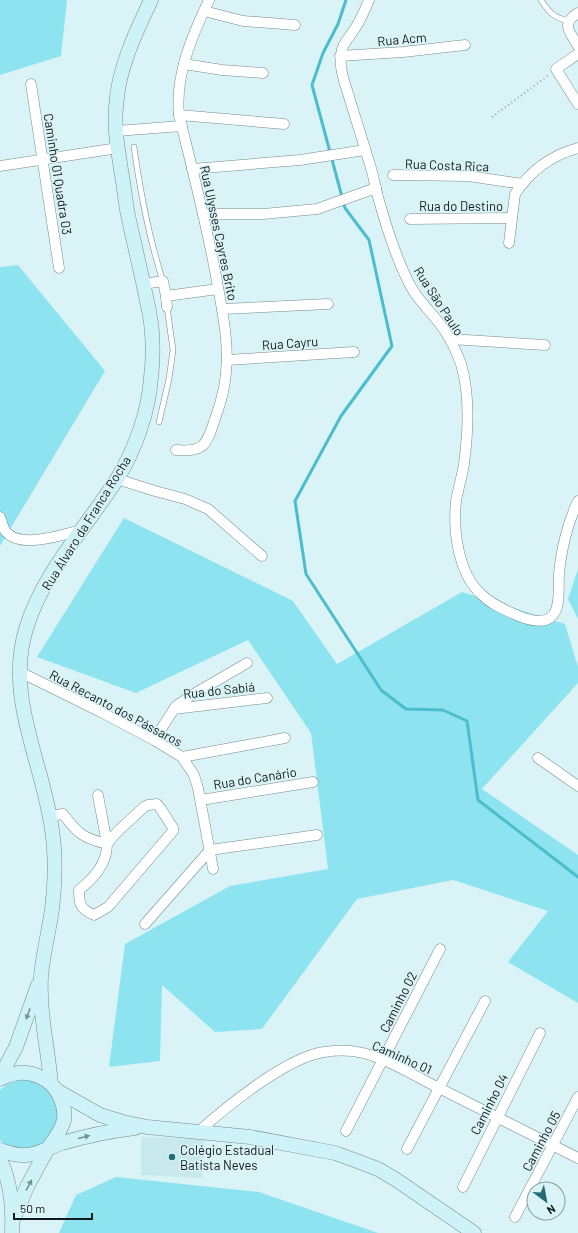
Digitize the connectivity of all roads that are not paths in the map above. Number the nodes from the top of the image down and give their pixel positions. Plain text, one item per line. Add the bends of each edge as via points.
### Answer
1 (151, 0) edge
2 (209, 0) edge
3 (369, 0) edge
4 (541, 0) edge
5 (204, 11) junction
6 (578, 13) edge
7 (568, 21) junction
8 (295, 25) dead end
9 (465, 45) dead end
10 (578, 46) edge
11 (578, 54) edge
12 (340, 56) junction
13 (184, 64) junction
14 (263, 73) dead end
15 (31, 84) dead end
16 (578, 104) edge
17 (179, 115) junction
18 (284, 124) dead end
19 (182, 126) junction
20 (116, 132) junction
21 (134, 147) dead end
22 (118, 148) junction
23 (578, 148) edge
24 (365, 150) junction
25 (43, 159) junction
26 (0, 166) edge
27 (192, 169) junction
28 (393, 175) dead end
29 (523, 184) junction
30 (376, 188) junction
31 (203, 214) junction
32 (512, 218) junction
33 (410, 219) dead end
34 (509, 242) dead end
35 (59, 268) dead end
36 (162, 278) junction
37 (143, 284) junction
38 (218, 289) junction
39 (166, 296) junction
40 (328, 304) dead end
41 (167, 307) joint
42 (222, 309) junction
43 (450, 339) junction
44 (545, 345) dead end
45 (354, 352) dead end
46 (227, 360) junction
47 (159, 422) dead end
48 (176, 450) dead end
49 (117, 479) junction
50 (578, 501) edge
51 (0, 517) edge
52 (81, 530) junction
53 (262, 556) dead end
54 (247, 663) dead end
55 (20, 672) junction
56 (267, 698) dead end
57 (174, 708) junction
58 (285, 738) dead end
59 (154, 740) junction
60 (182, 757) junction
61 (538, 758) dead end
62 (313, 782) dead end
63 (578, 786) edge
64 (98, 795) dead end
65 (201, 800) junction
66 (49, 816) junction
67 (317, 835) dead end
68 (108, 844) junction
69 (210, 850) junction
70 (213, 869) dead end
71 (145, 924) dead end
72 (440, 949) dead end
73 (41, 977) junction
74 (485, 1001) dead end
75 (540, 1033) dead end
76 (382, 1060) junction
77 (0, 1078) edge
78 (54, 1087) junction
79 (440, 1089) junction
80 (578, 1097) edge
81 (497, 1118) junction
82 (147, 1127) junction
83 (346, 1131) dead end
84 (198, 1132) junction
85 (554, 1146) junction
86 (48, 1149) junction
87 (407, 1149) dead end
88 (0, 1150) edge
89 (578, 1158) edge
90 (0, 1159) edge
91 (463, 1187) dead end
92 (515, 1217) dead end
93 (12, 1227) edge
94 (474, 1233) edge

1 - 20 main road, Rua Álvaro da Franca Rocha via 133,37 124,64 116,106
2 - 5 street, Rua Ulysses Cayres Brito
3 - 12 street via 354,31 344,42
4 - 7 lane via 556,18
5 - 8 street via 243,21
5 - 13 street, Rua Ulysses Cayres Brito
6 - 7 street
7 - 10 street via 567,26
9 - 12 street, Rua Acm
11 - 16 street via 556,69
12 - 24 street, Rua São Paulo via 344,83
13 - 14 street
13 - 17 street, Rua Ulysses Cayres Brito
15 - 25 street, Caminho 01 Quadra 03
17 - 18 street
17 - 19 street, Rua Ulysses Cayres Brito
19 - 20 street
19 - 27 street, Rua Ulysses Cayres Brito
20 - 22 main road, Rua Álvaro da Franca Rocha
21 - 36 lane via 140,188
22 - 25 street
22 - 37 main road, Rua Álvaro da Franca Rocha
23 - 29 street via 548,160
24 - 27 street via 300,160
24 - 30 street, Rua São Paulo
25 - 26 street
25 - 35 street, Caminho 01 Quadra 03
27 - 31 street, Rua Ulysses Cayres Brito
28 - 29 street, Rua Costa Rica via 468,176
29 - 32 street via 515,194
30 - 31 street via 317,209 298,212
30 - 43 street, Rua São Paulo via 408,281
31 - 38 street, Rua Ulysses Cayres Brito
32 - 33 street, Rua do Destino
32 - 34 street
36 - 37 street
36 - 39 street
37 - 49 main road, Rua Álvaro da Franca Rocha via 152,330 153,360 149,398 130,456
38 - 39 street
38 - 42 street, Rua Ulysses Cayres Brito
39 - 41 street
40 - 42 street
41 - 47 lane via 173,350
42 - 46 street, Rua Ulysses Cayres Brito
43 - 44 street
43 - 50 street, Rua São Paulo via 461,365 466,396 464,465 456,501 458,550 471,581 481,595 519,616 536,621 552,616 556,609 565,541
45 - 46 street, Rua Cayru
46 - 48 street, Rua Ulysses Cayres Brito via 223,392 206,441 196,450
49 - 52 main road, Rua Álvaro da Franca Rocha
49 - 53 street via 208,509
51 - 52 street via 6,532 25,540 45,539
52 - 55 main road, Rua Álvaro da Franca Rocha via 53,571 36,604 26,629
54 - 57 street via 192,694
55 - 59 street, Rua Recanto dos Pássaros
55 - 66 main road, Rua Álvaro da Franca Rocha via 23,711
56 - 57 street, Rua do Sabiá
57 - 59 street
58 - 60 street
59 - 60 street, Rua Recanto dos Pássaros
60 - 65 street, Rua Recanto dos Pássaros via 194,775
61 - 63 street
62 - 65 street, Rua do Canário
64 - 68 street
65 - 69 street, Rua Recanto dos Pássaros
66 - 68 street via 63,814 76,831 90,840
66 - 73 main road, Rua Álvaro da Franca Rocha via 55,879
67 - 69 street
68 - 68 street via 106,856 100,867 91,880 78,890 82,908 94,915 108,907 173,828 156,804 148,805 117,832
69 - 70 street, Rua Recanto dos Pássaros
69 - 71 street
72 - 76 street, Caminho 02
73 -> 77 main road, Rua Álvaro da Franca Rocha via 16,1047
73 - 78 main road, Rua Álvaro da Franca Rocha via 43,1030
74 - 79 street
75 - 81 street, Caminho 04
76 - 79 street, Caminho 01
76 - 83 street, Caminho 02
76 - 84 street, Caminho 01 via 348,1051 325,1052 303,1058 234,1102
77 - 78 main road via 25,1072 39,1076
78 - 82 main road via 100,1115
78 - 86 main road, Rua Álvaro da Franca Rocha via 63,1105 63,1121 58,1136
79 - 81 street, Caminho 01
79 - 87 street
80 - 85 street, Caminho 05
81 - 85 street, Caminho 01
81 - 91 street, Caminho 04
82 - 84 main road
86 -> 82 main road via 89,1135
84 - 94 main road via 250,1136 335,1153 358,1161 396,1179
85 - 89 street, Caminho 01
85 - 92 street, Caminho 05
86 - 88 main road via 27,1156 13,1155
93 -> 86 main road, Rua Álvaro da Franca Rocha via 28,1186
90 - 93 main road via 8,1181

